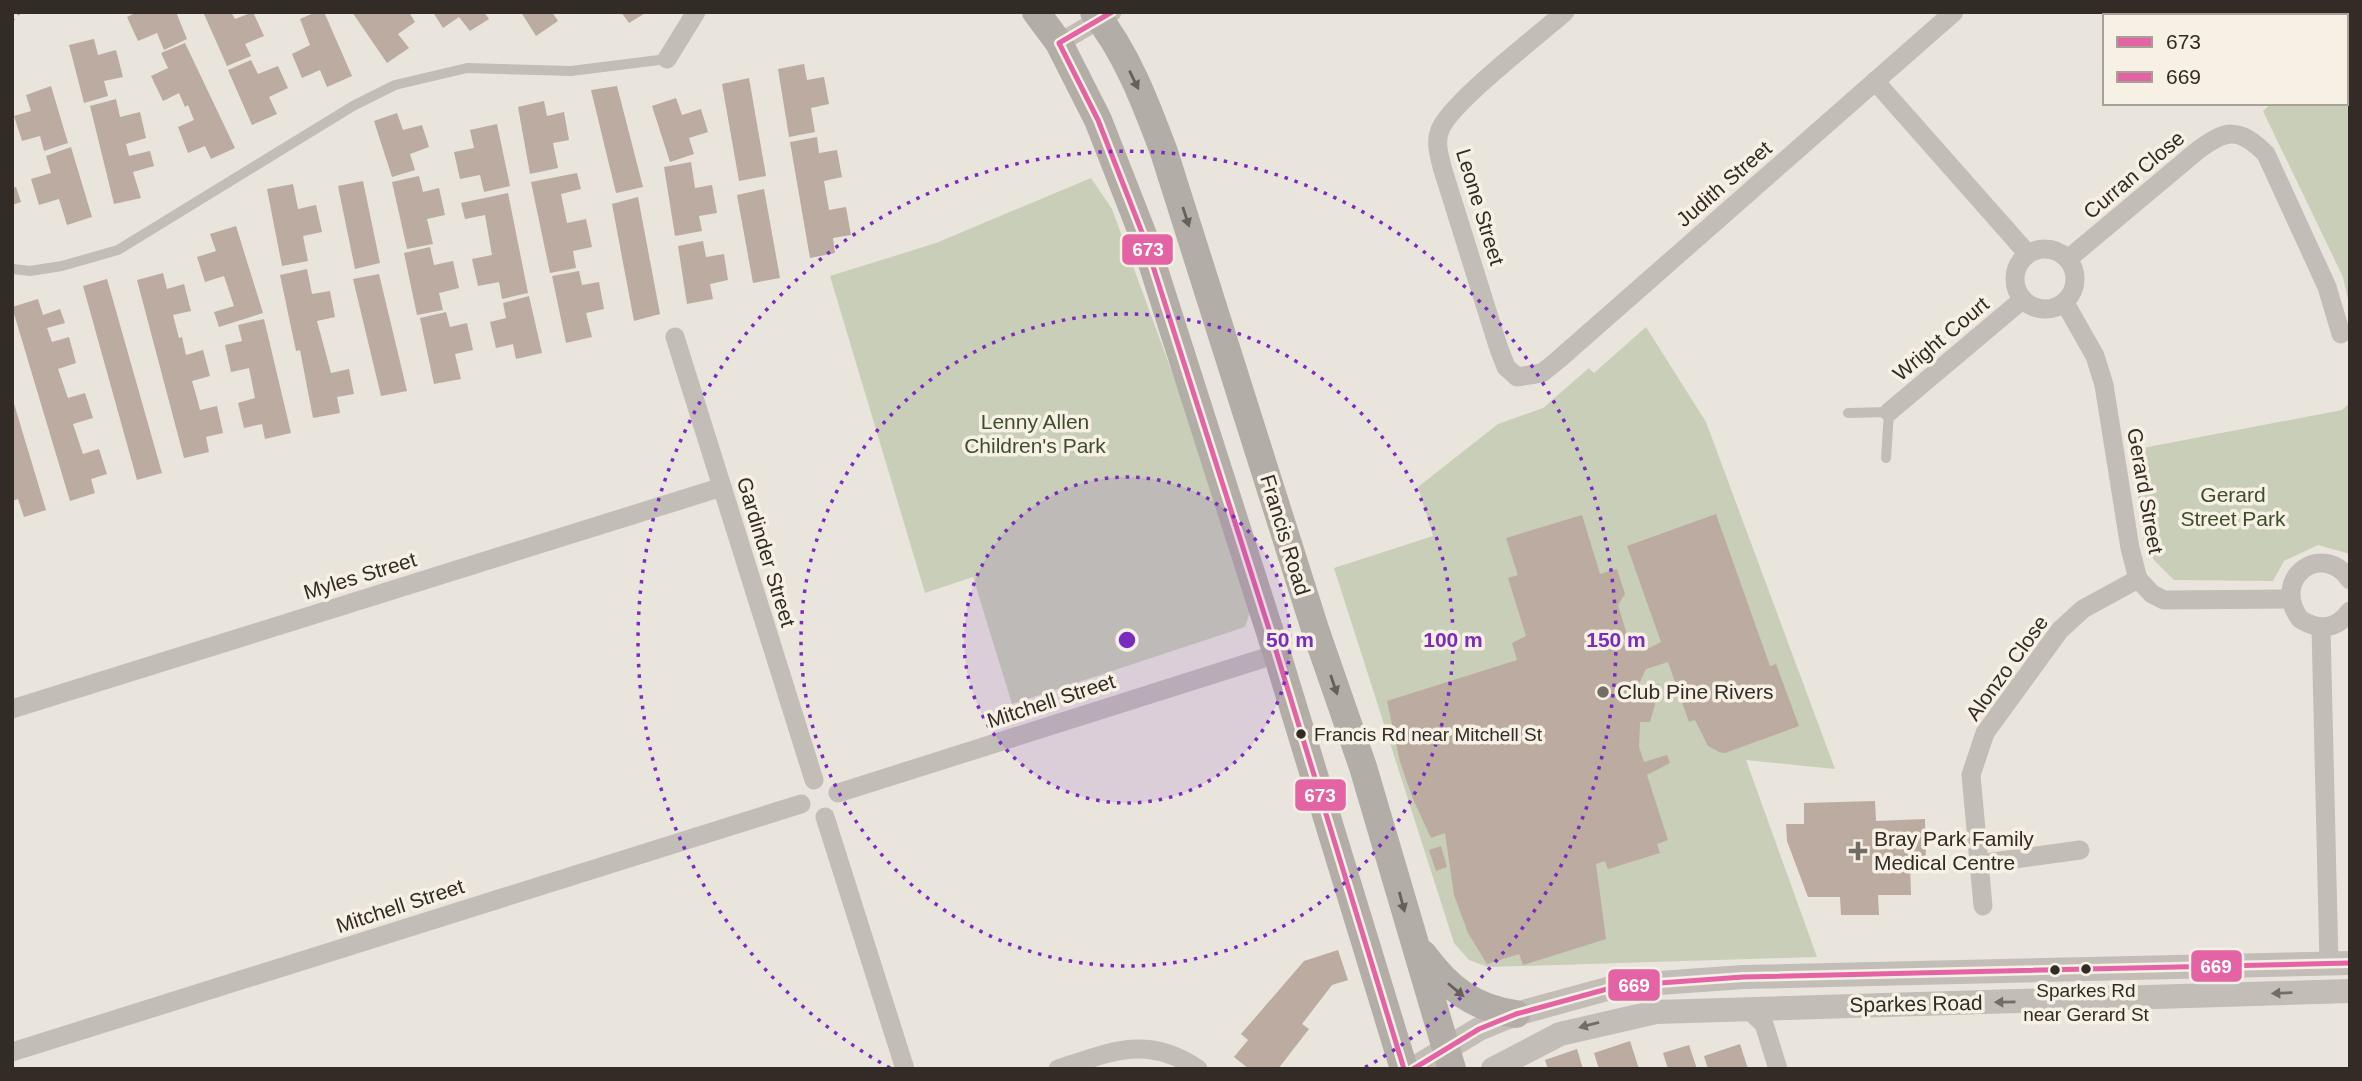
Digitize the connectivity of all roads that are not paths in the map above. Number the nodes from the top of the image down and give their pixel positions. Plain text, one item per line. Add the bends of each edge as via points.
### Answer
1 (696, 12) edge
2 (1036, 12) edge
3 (1565, 12) edge
4 (1954, 12) edge
5 (1102, 15) edge
6 (1059, 43) junction
7 (667, 59) joint
8 (1875, 81) junction
9 (2027, 253) junction
10 (2068, 259) junction
11 (13, 269) edge
12 (2022, 300) junction
13 (2064, 303) junction
14 (2342, 334) dead end
15 (675, 337) dead end
16 (1517, 377) joint
17 (1889, 412) junction
18 (1848, 413) dead end
19 (1886, 458) dead end
20 (722, 487) junction
21 (2138, 579) junction
22 (2350, 580) edge
23 (2290, 599) junction
24 (2350, 611) edge
25 (2321, 628) junction
26 (1277, 654) junction
27 (12, 709) edge
28 (814, 780) junction
29 (838, 793) junction
30 (801, 804) junction
31 (825, 817) junction
32 (2080, 850) dead end
33 (1978, 863) junction
34 (1983, 906) dead end
35 (1413, 940) junction
36 (2339, 963) edge
37 (2350, 990) edge
38 (1749, 1010) junction
39 (1516, 1014) junction
40 (12, 1052) edge
41 (1449, 1058) edge
42 (905, 1069) edge
43 (1058, 1069) edge
44 (1198, 1069) edge
45 (1404, 1069) edge
46 (1413, 1069) edge
47 (1493, 1069) edge
48 (1778, 1069) edge

1 - 7 street
2 - 6 main road, Francis Road
3 - 16 street, Leone Street via 1456,107 1439,133 1437,148 1498,345 1506,367
4 - 8 street, Judith Street
5 - 6 street
5 -> 35 main road, Francis Road via 1164,152 1363,767
6 - 26 main road, Francis Road via 1098,120 1135,212
7 - 11 lane via 571,71 467,68 395,85 118,250 62,266
8 - 9 street
8 - 16 street, Judith Street via 1558,360 1542,373
9 - 10 street via 2041,248 2056,250
9 - 12 street via 2016,267 2014,284
10 - 13 street via 2075,273 2074,289
10 - 14 street, Curran Close via 2197,151 2217,136 2234,133 2251,139 2266,154 2323,277
12 - 13 street via 2035,309
12 - 17 street, Wright Court
13 - 21 street, Gerard Street via 2095,356 2104,385
15 - 20 street, Gardinder Street
17 - 18 lane
17 - 19 lane
20 - 27 street, Myles Street
20 - 28 street, Gardinder Street
21 - 23 street, Gerard Street via 2164,600
21 - 33 street, Alonzo Close via 2084,609 2060,630 1985,733 1971,775
22 - 23 street via 2333,565 2308,566 2297,574
23 - 25 street via 2300,619
24 - 25 street via 2334,626
25 - 36 street
26 - 29 street, Mitchell Street
26 - 45 main road, Francis Road
28 - 29 street via 831,783
28 - 30 street via 801,792
29 - 31 street via 835,810
30 - 31 street via 808,814
30 - 40 street, Mitchell Street
31 - 42 street
32 - 33 street
33 - 34 street, Alonzo Close
35 -> 39 main road via 1441,978 1463,997
35 - 41 main road, Francis Road
36 - 39 street, Sparkes Road via 1743,977 1618,986
37 -> 38 street, Sparkes Road
38 -> 47 street, Sparkes Road via 1620,1017 1560,1034
38 - 48 street via 1764,1024
39 - 41 street, Sparkes Road
41 - 46 street, Sparkes Road
43 - 44 street via 1129,1048 1169,1052

